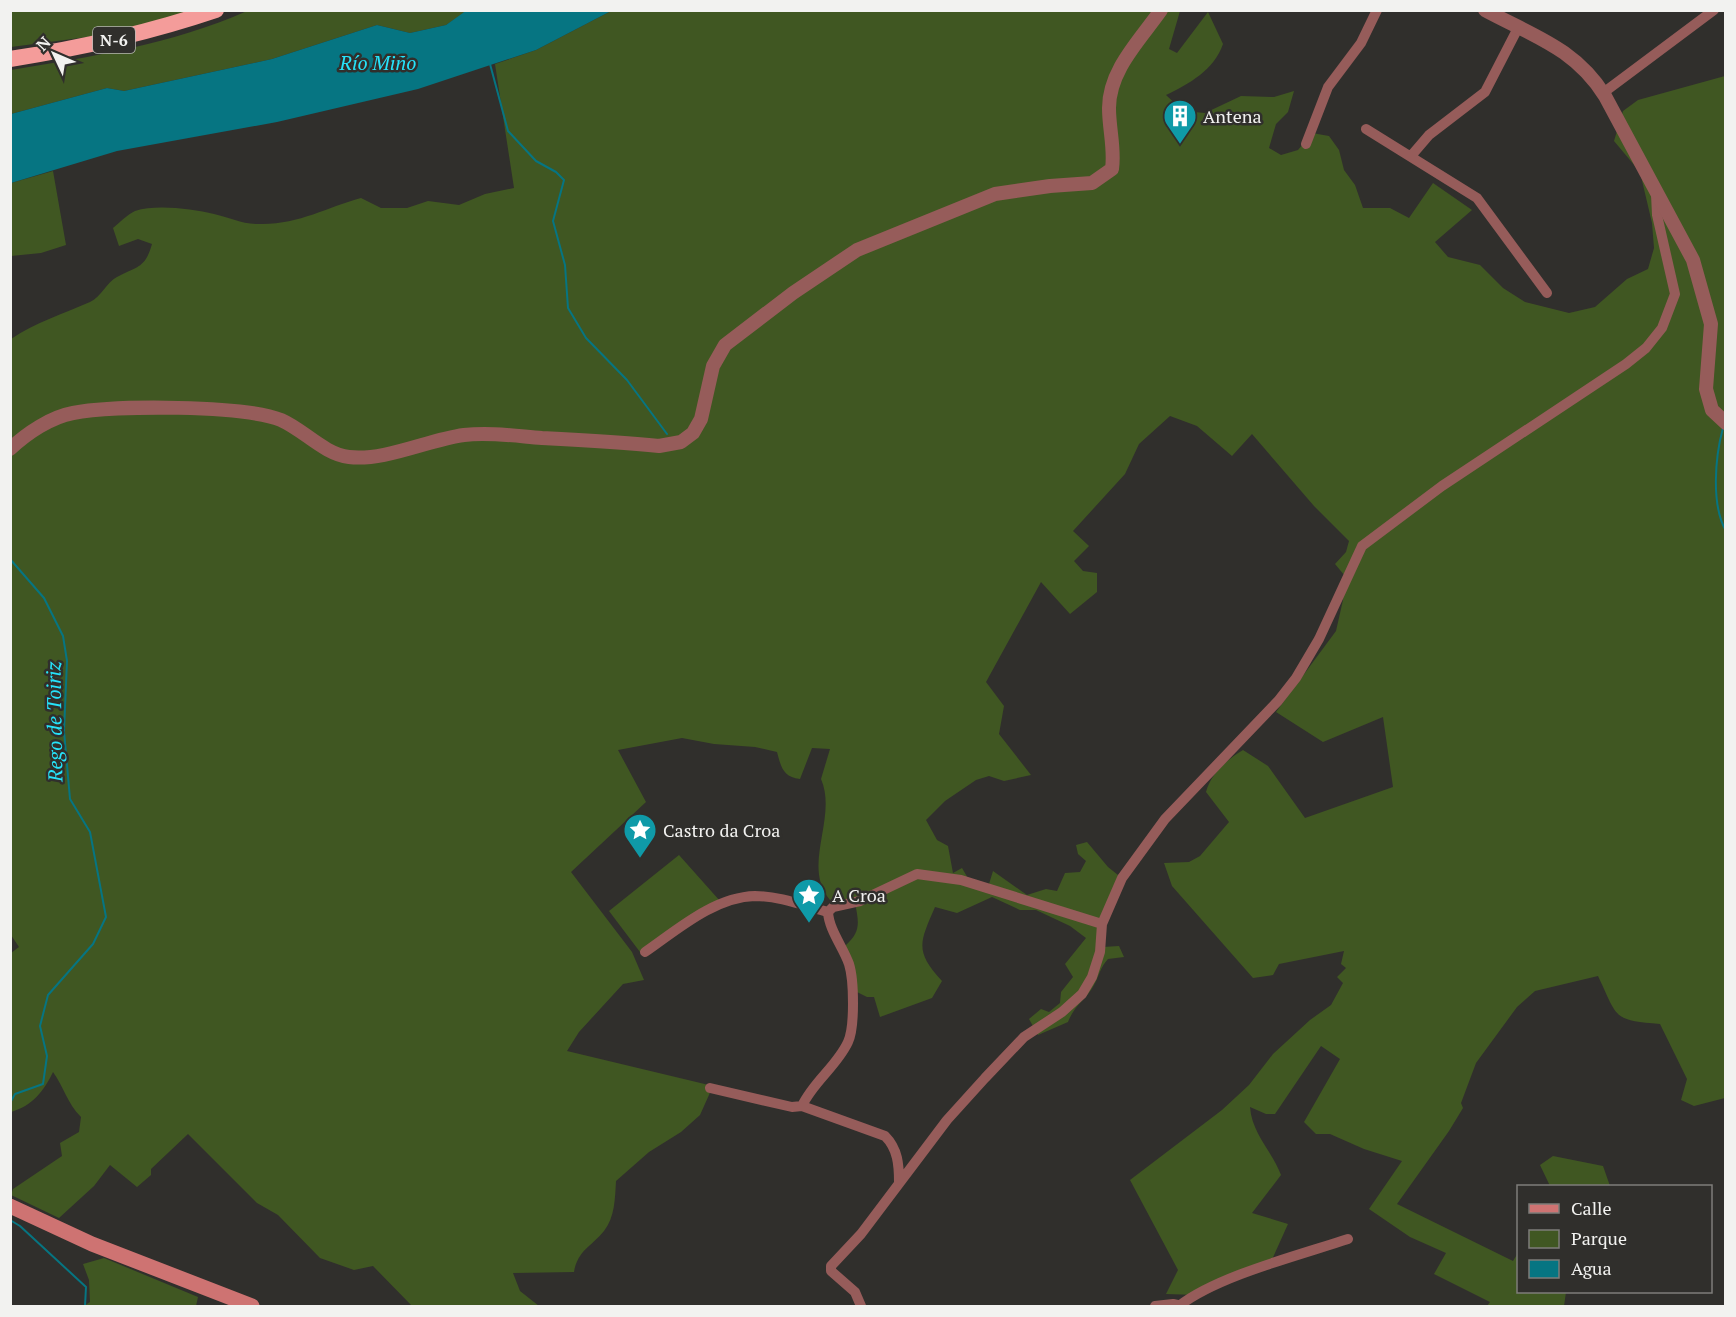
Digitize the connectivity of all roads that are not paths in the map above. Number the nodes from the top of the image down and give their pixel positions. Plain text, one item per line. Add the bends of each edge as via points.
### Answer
1 (216, 10) edge
2 (1161, 10) edge
3 (1377, 10) edge
4 (1485, 10) edge
5 (1714, 10) edge
6 (1518, 28) junction
7 (10, 59) edge
8 (1603, 93) junction
9 (1366, 129) dead end
10 (1305, 144) dead end
11 (1411, 156) junction
12 (1656, 192) junction
13 (1547, 293) dead end
14 (1725, 423) edge
15 (10, 448) edge
16 (828, 912) junction
17 (1102, 924) junction
18 (645, 952) dead end
19 (710, 1088) dead end
20 (802, 1106) junction
21 (899, 1182) junction
22 (10, 1206) edge
23 (1348, 1239) dead end
24 (252, 1306) edge
25 (861, 1306) edge
26 (1155, 1306) edge
27 (1181, 1306) edge

1 - 7 highway, N-6 via 151,32
2 - 15 street via 1115,75 1110,90 1114,156 1107,174 1092,183 995,194 904,229 829,268 725,345 713,366 701,419 693,433 681,442 659,446 466,435 382,454 348,457 282,420 267,416 235,411 123,409 72,413
3 - 10 street via 1361,43 1328,87
4 - 6 street
5 - 8 street
6 - 8 street via 1576,59
6 - 11 street via 1485,92 1429,135
8 - 12 street
9 - 11 street
11 - 13 street via 1477,198
12 - 14 street via 1693,261 1711,324 1706,389 1712,410
12 - 17 street via 1657,215 1675,294 1662,328 1626,364 1442,486 1362,546 1319,639 1296,678 1165,819 1122,878
16 - 17 street via 917,874 961,880
16 - 18 street via 758,896 738,897 720,904
16 - 20 street via 850,967 852,1032 848,1044
17 - 21 street via 1100,952 1082,994 1024,1037
19 - 20 street
20 - 21 street via 885,1136 893,1143 897,1156
21 - 25 street via 861,1234 831,1266 831,1271 855,1292
22 - 24 main road via 92,1244
23 - 27 street via 1216,1285 1193,1295
26 - 27 street

